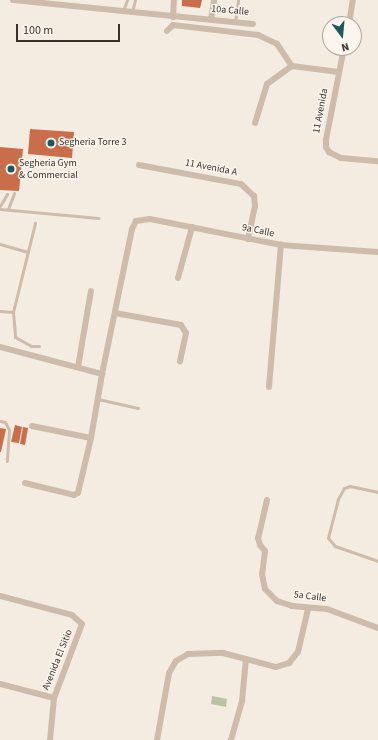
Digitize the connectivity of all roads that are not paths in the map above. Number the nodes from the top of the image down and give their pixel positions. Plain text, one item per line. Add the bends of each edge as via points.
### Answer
1 (14, 0) edge
2 (127, 0) edge
3 (135, 0) edge
4 (174, 0) edge
5 (214, 0) edge
6 (238, 0) edge
7 (353, 0) edge
8 (40, 1) edge
9 (123, 11) junction
10 (132, 12) junction
11 (350, 16) edge
12 (173, 17) junction
13 (211, 20) junction
14 (236, 22) junction
15 (253, 24) dead end
16 (167, 31) dead end
17 (342, 56) edge
18 (292, 66) junction
19 (339, 72) junction
20 (256, 123) dead end
21 (378, 161) edge
22 (139, 165) dead end
23 (14, 193) dead end
24 (7, 194) dead end
25 (0, 207) edge
26 (8, 209) junction
27 (99, 218) dead end
28 (35, 223) dead end
29 (192, 227) junction
30 (248, 239) junction
31 (0, 244) edge
32 (281, 245) junction
33 (28, 252) junction
34 (378, 252) edge
35 (178, 278) dead end
36 (91, 291) dead end
37 (0, 311) edge
38 (13, 312) junction
39 (115, 313) junction
40 (39, 346) dead end
41 (0, 347) edge
42 (180, 361) dead end
43 (78, 367) junction
44 (102, 374) junction
45 (269, 387) dead end
46 (98, 399) junction
47 (138, 408) dead end
48 (0, 421) edge
49 (32, 426) dead end
50 (92, 438) junction
51 (7, 461) dead end
52 (25, 482) dead end
53 (378, 492) edge
54 (267, 500) dead end
55 (378, 561) edge
56 (0, 596) edge
57 (308, 608) junction
58 (378, 628) edge
59 (246, 659) junction
60 (0, 684) edge
61 (54, 698) junction
62 (50, 740) edge
63 (157, 740) edge
64 (231, 740) edge

1 - 8 street, 10a Calle
2 - 9 lane
3 - 10 lane
4 - 12 street
5 - 13 street
6 - 14 lane
7 - 11 street
8 - 9 street, 10a Calle
9 - 10 street, 10a Calle
10 - 12 street, 10a Calle
12 - 13 street, 10a Calle
13 - 14 street, 10a Calle
14 - 15 street, 10a Calle
16 - 18 street via 173,25 258,34 277,44
17 - 19 street, 11 Avenida
18 - 19 street
18 - 20 street via 267,84
19 - 21 street, 11 Avenida via 326,147 329,152 341,158
22 - 30 street, 11 Avenida A via 241,184 254,196 255,206
23 - 26 lane
24 - 25 lane
25 - 26 lane
26 - 27 lane
28 - 33 lane
29 - 30 street, 9a Calle
29 - 35 street
29 - 39 street, 9a Calle via 150,219 136,221
30 - 32 street, 9a Calle
31 - 33 lane
32 - 34 street, 9a Calle
32 - 45 street
33 - 38 lane
36 - 43 street
37 - 38 lane
38 - 40 lane via 15,337 31,346
39 - 42 street via 181,325 186,333
39 - 44 street
41 - 43 street
43 - 44 street
44 - 46 street
46 - 47 lane
46 - 50 street
48 - 51 lane via 5,422 9,430
49 - 50 street
50 - 52 street via 78,494
53 - 55 lane via 350,486 344,488 338,499 328,538 335,546
54 - 57 street, 5a Calle via 258,542 265,551 262,574 265,589 277,601
56 - 61 street, Avenida El Sitio via 72,615 80,620 81,629
57 - 58 street, 5a Calle via 327,609
57 - 59 street via 298,652 289,663 276,667
59 - 63 street via 223,653 188,654 176,661 169,673
59 - 64 street via 242,701
60 - 61 street
61 - 62 street, Avenida El Sitio

